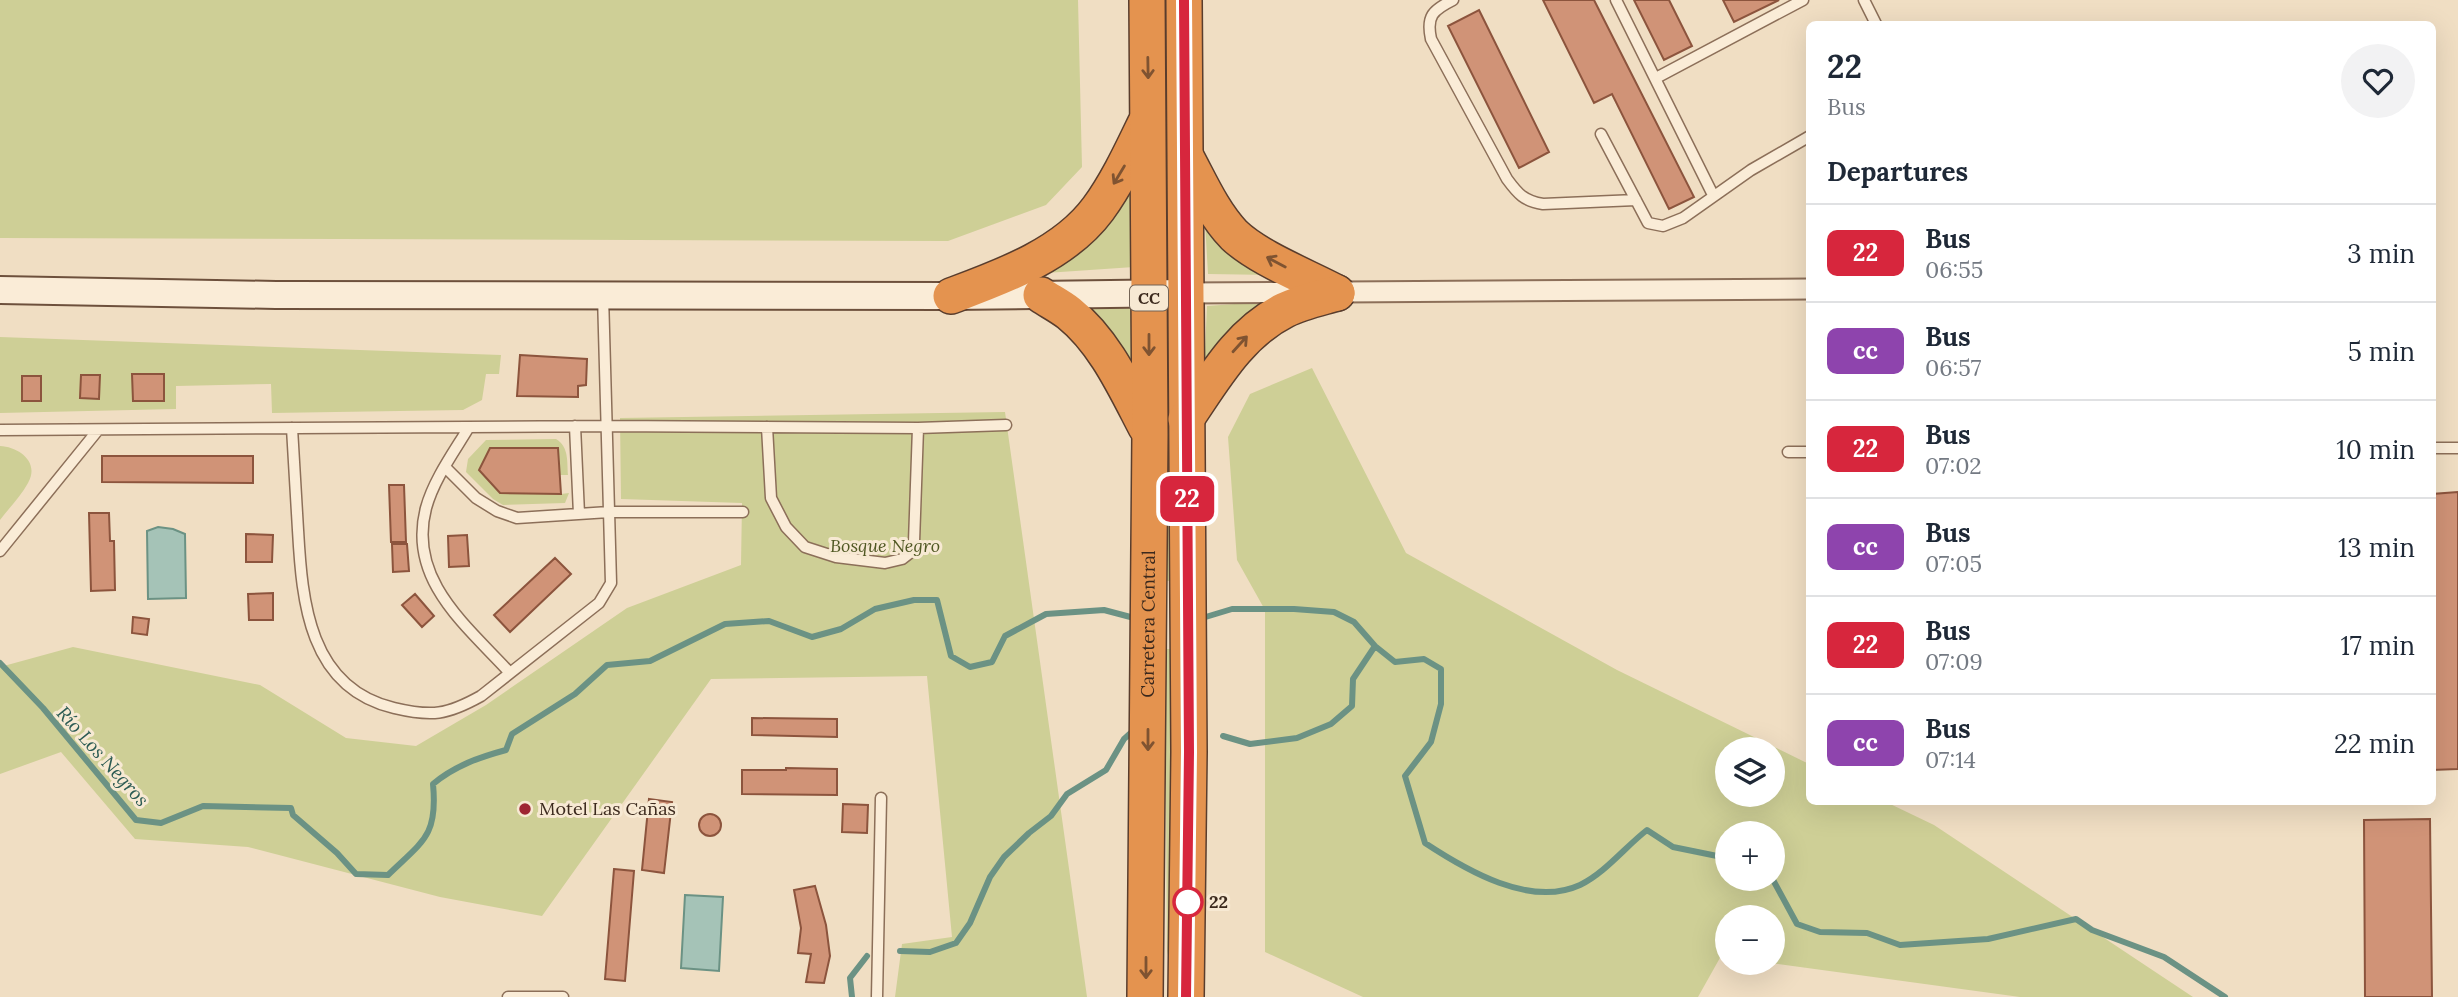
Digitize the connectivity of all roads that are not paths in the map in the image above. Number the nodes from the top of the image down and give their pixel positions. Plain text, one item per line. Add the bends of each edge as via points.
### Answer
1 (1147, 0) edge
2 (1184, 0) edge
3 (1454, 0) edge
4 (1616, 0) edge
5 (1803, 0) edge
6 (1864, 0) edge
7 (1874, 21) edge
8 (1657, 78) junction
9 (1149, 114) junction
10 (1601, 134) dead end
11 (1806, 138) edge
12 (1184, 152) junction
13 (1713, 195) junction
14 (1636, 200) junction
15 (1806, 289) edge
16 (0, 290) edge
17 (1185, 293) junction
18 (1337, 293) junction
19 (603, 295) junction
20 (1041, 295) junction
21 (1149, 295) junction
22 (951, 296) junction
23 (1186, 419) junction
24 (1006, 425) dead end
25 (575, 426) junction
26 (607, 426) junction
27 (469, 427) junction
28 (767, 427) junction
29 (292, 428) junction
30 (918, 428) junction
31 (0, 430) edge
32 (98, 430) junction
33 (1150, 434) junction
34 (2436, 448) edge
35 (2458, 448) edge
36 (1788, 452) dead end
37 (1806, 452) edge
38 (445, 467) junction
39 (609, 512) junction
40 (743, 512) dead end
41 (579, 514) junction
42 (0, 551) edge
43 (510, 673) junction
44 (881, 798) dead end
45 (508, 997) edge
46 (563, 997) edge
47 (877, 997) edge
48 (1145, 997) edge
49 (1186, 997) edge

1 -> 9 highway, Carretera Central / CC
2 - 12 highway, CC
3 - 14 lane via 1432,14 1431,39 1519,196 1543,204
4 - 8 lane
5 - 8 lane
6 - 7 lane
8 - 13 lane
9 - 21 highway, Carretera Central / CC
9 -> 22 highway via 1097,211 1059,247 1006,276
10 - 14 lane
11 - 13 lane
12 - 17 highway, CC
18 -> 12 highway via 1234,235
13 - 14 lane via 1683,218 1663,226 1648,223
15 - 18 street
16 - 19 street
17 - 18 street
17 - 21 street
17 - 23 highway, CC
23 -> 18 highway via 1228,357 1254,329 1286,310
19 - 22 street
19 - 26 lane
20 - 21 street
20 - 22 street
20 - 33 highway via 1070,313 1098,344
21 -> 33 highway, Carretera Central / CC
23 - 49 highway, CC
24 - 30 lane
25 - 26 lane
25 - 27 lane
25 - 41 lane
26 - 28 lane
26 - 39 lane
27 - 29 lane
27 - 38 lane
28 - 30 lane
28 - 30 lane via 771,498 786,527 805,547 886,564 911,552 914,542
29 - 32 lane
29 - 43 lane via 301,582 325,660 347,684 379,704 436,714 471,702
31 - 32 lane
32 - 42 lane
33 -> 48 highway, Carretera Central / CC
34 - 35 lane
36 - 37 lane
38 - 41 lane via 476,498 497,511 517,518
38 - 43 lane via 426,508 421,539 425,562 446,603
39 - 40 lane
39 - 41 lane
39 - 43 lane via 611,583 607,592
44 - 47 lane
45 - 46 lane

